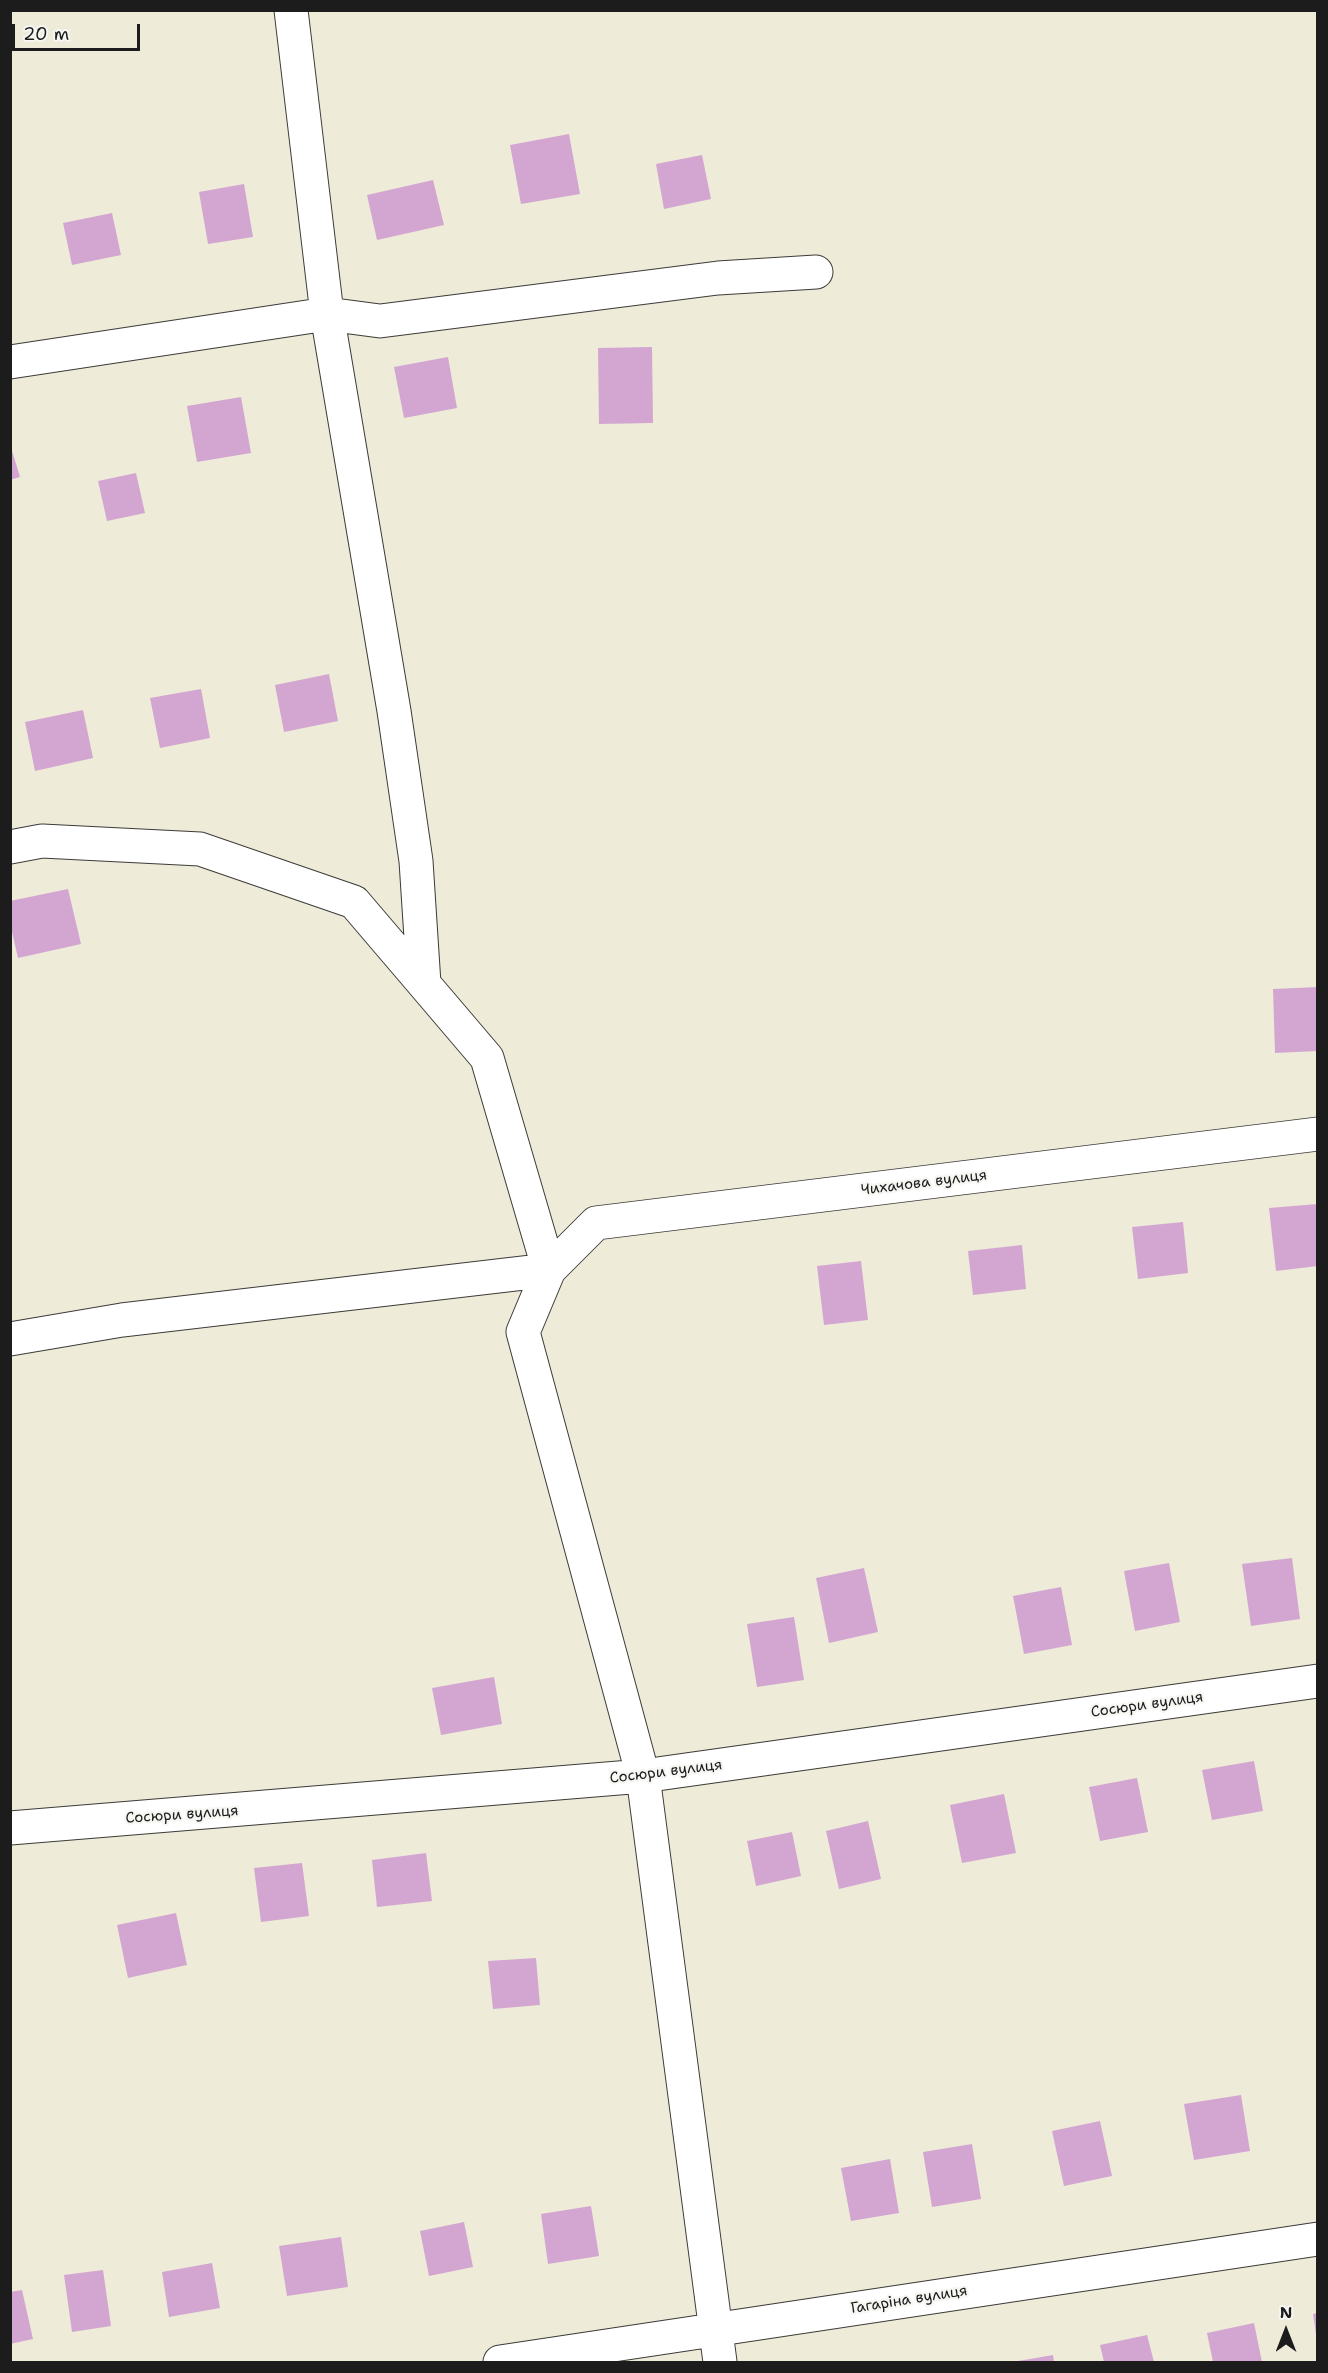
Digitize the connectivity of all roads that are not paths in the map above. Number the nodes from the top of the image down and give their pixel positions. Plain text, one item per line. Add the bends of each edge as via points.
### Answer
1 (291, 10) edge
2 (816, 272) dead end
3 (327, 314) junction
4 (10, 362) edge
5 (10, 847) edge
6 (424, 984) junction
7 (1317, 1134) edge
8 (549, 1270) junction
9 (10, 1339) edge
10 (1317, 1681) edge
11 (643, 1776) junction
12 (10, 1828) edge
13 (1317, 2239) edge
14 (717, 2329) junction
15 (500, 2362) edge
16 (720, 2362) edge

1 - 3 street
2 - 3 street via 718,278 380,321
3 - 4 street
3 - 6 street via 394,711 414,850
5 - 6 street via 42,841 200,849 354,902
6 - 8 street via 487,1058
7 - 8 street, Чихачова вулиця via 596,1223
8 - 9 street via 122,1320
8 - 11 street via 523,1332
10 - 11 street, Сосюри вулиця
11 - 12 street, Сосюри вулиця
11 - 14 street
13 - 14 street, Гагаріна вулиця
14 - 15 street, Гагаріна вулиця
14 - 16 street

